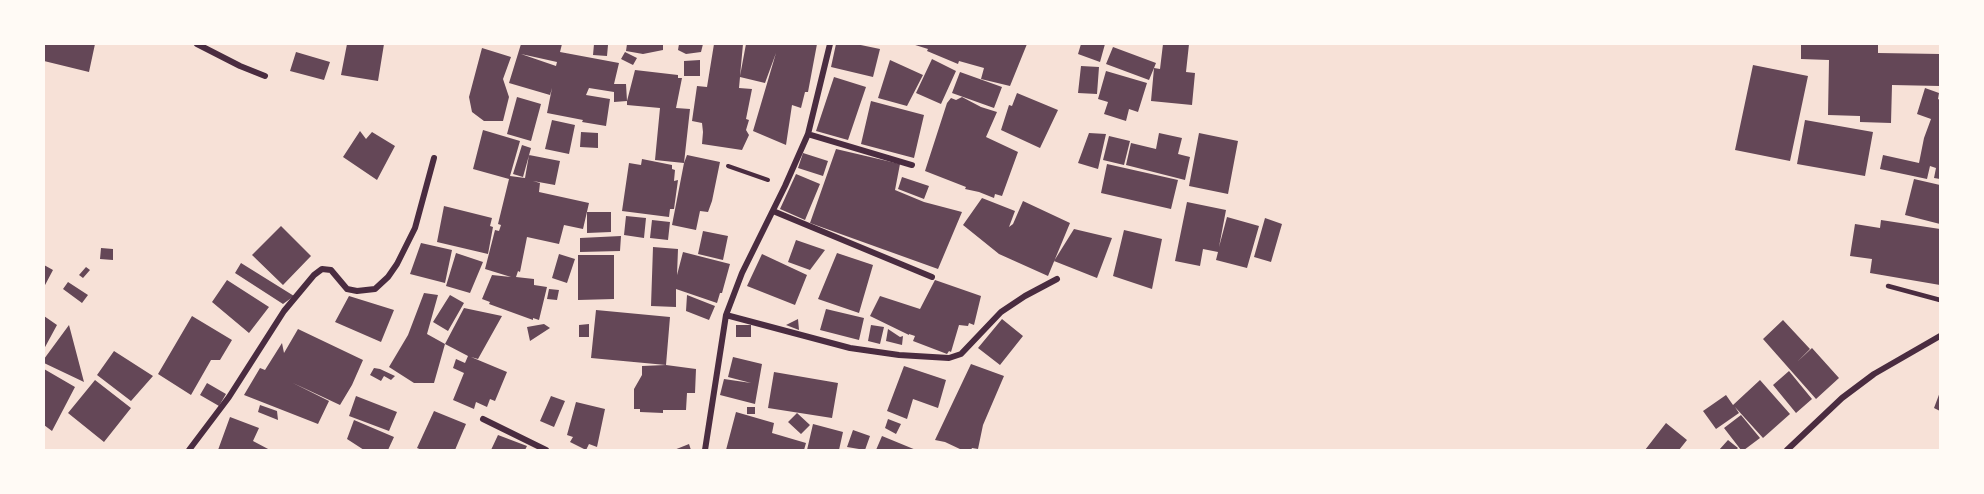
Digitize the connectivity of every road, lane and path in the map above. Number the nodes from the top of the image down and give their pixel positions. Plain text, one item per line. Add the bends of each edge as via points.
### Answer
1 (197, 44) edge
2 (830, 44) edge
3 (265, 76) dead end
4 (808, 134) junction
5 (434, 158) dead end
6 (912, 165) dead end
7 (728, 166) dead end
8 (785, 186) junction
9 (773, 211) junction
10 (932, 277) dead end
11 (1057, 279) dead end
12 (1887, 286) dead end
13 (1941, 300) edge
14 (726, 315) junction
15 (1941, 336) edge
16 (483, 419) dead end
17 (189, 450) edge
18 (546, 450) edge
19 (705, 450) edge
20 (1788, 450) edge

1 - 3 street
2 - 4 street
4 - 6 street
4 - 8 street
5 - 17 street via 415,228 388,277 375,289 357,291 347,289 330,270 322,269 314,275 284,311 229,397
7 - 8 path
8 - 9 street
9 - 10 street
9 - 14 street
11 - 14 street via 1001,312 961,354 949,358 850,348
12 - 13 lane
14 - 19 street
15 - 20 street via 1874,374 1842,398
16 - 18 street

